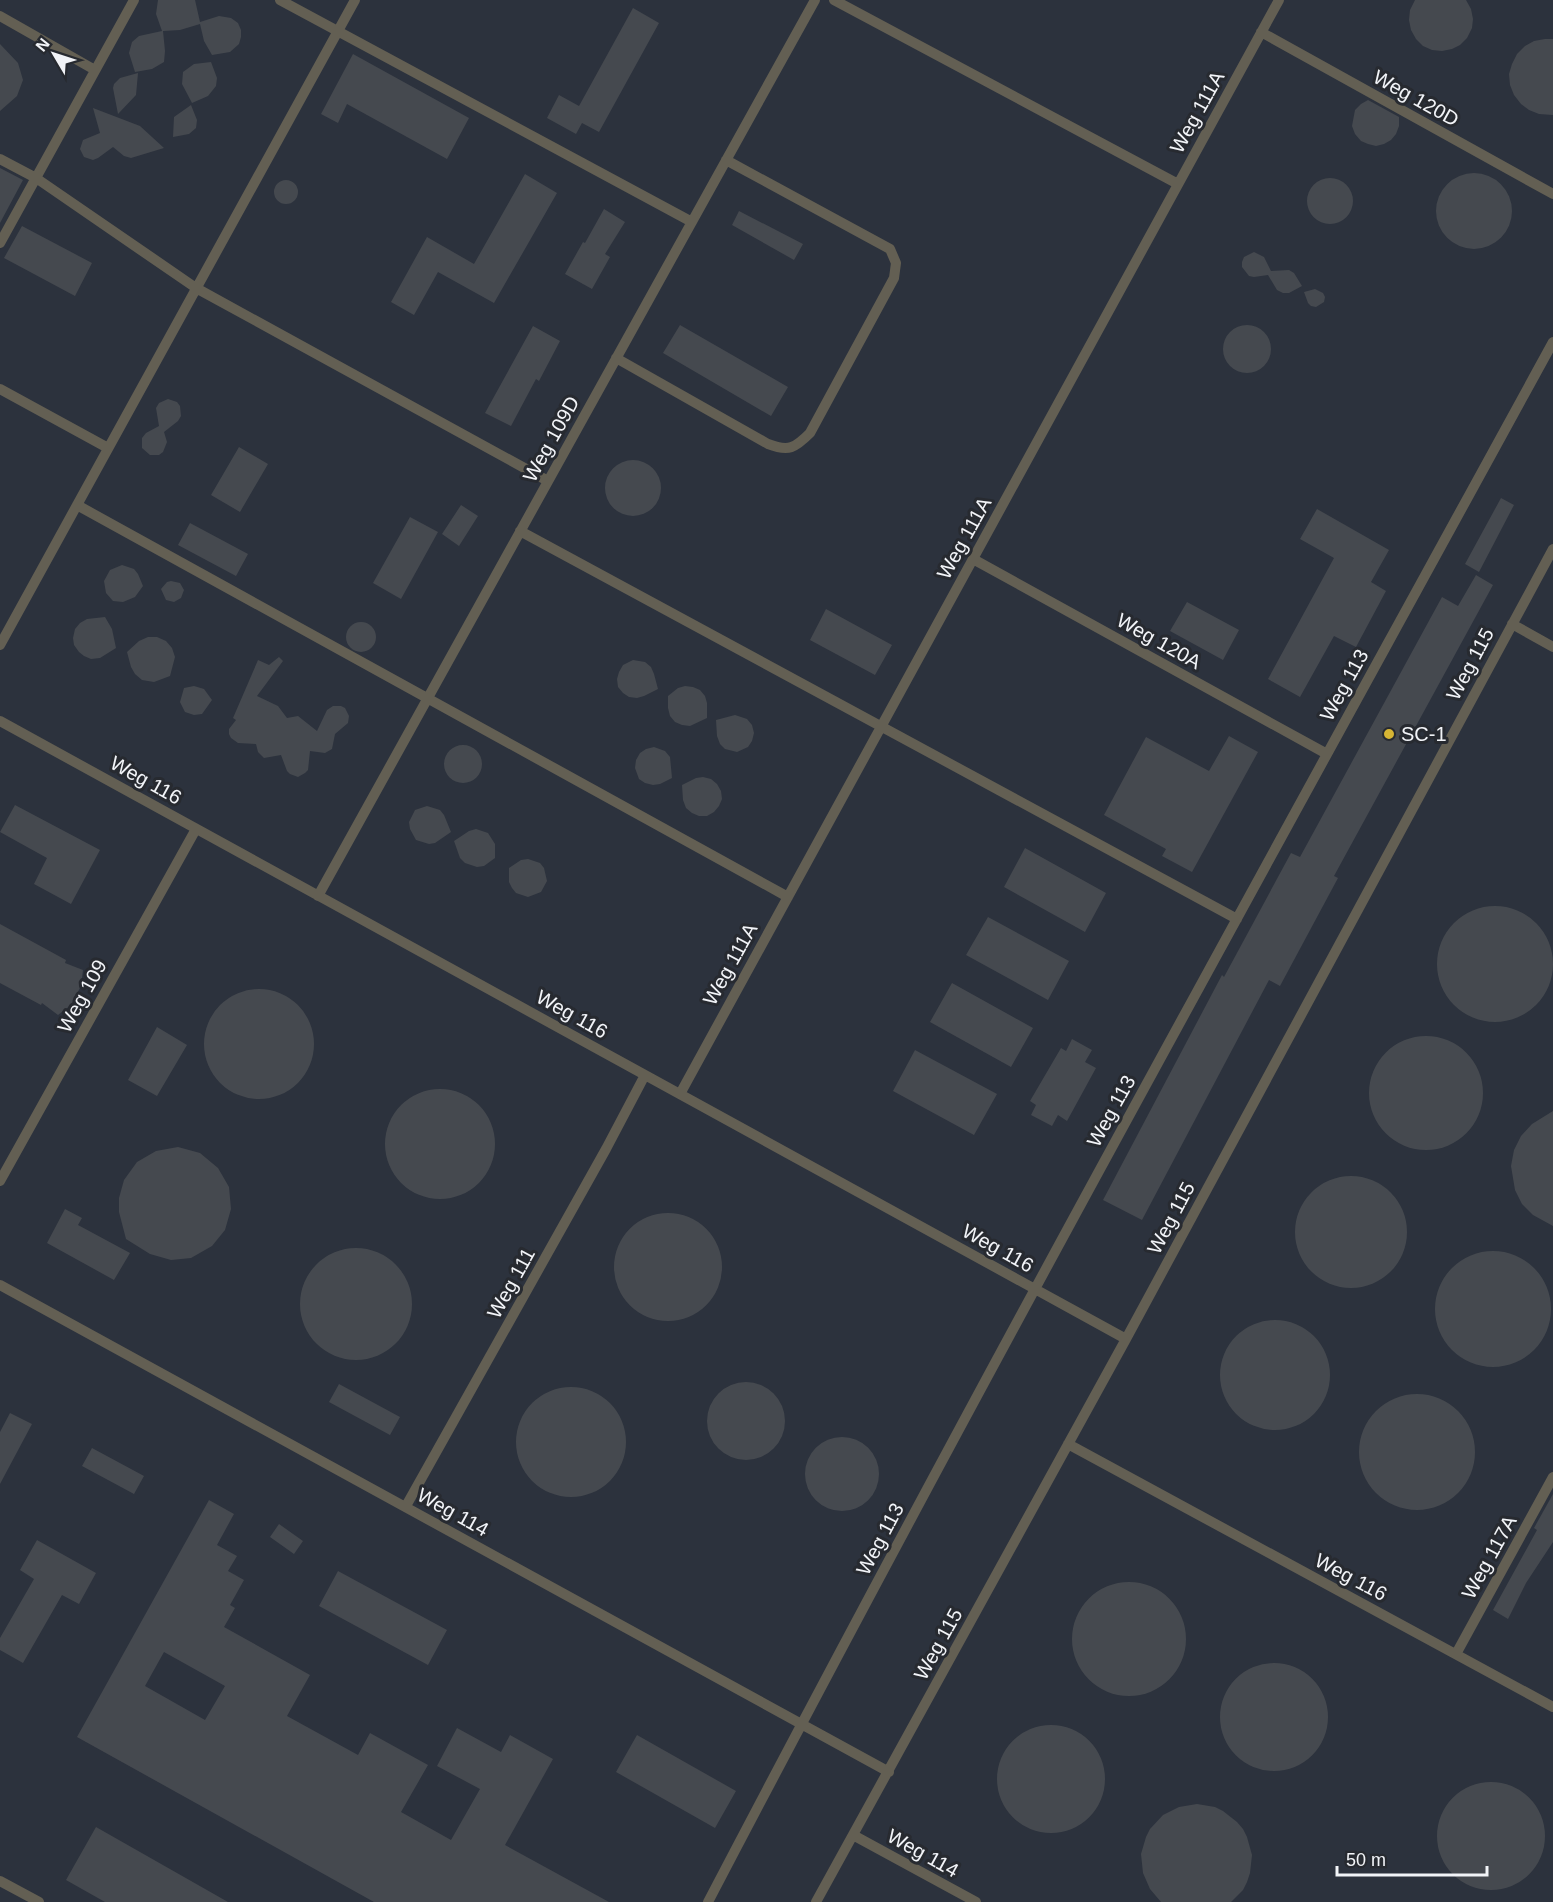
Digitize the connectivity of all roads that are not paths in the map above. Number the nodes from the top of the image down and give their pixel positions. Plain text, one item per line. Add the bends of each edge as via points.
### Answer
1 (134, 0) edge
2 (279, 0) edge
3 (355, 0) edge
4 (815, 0) edge
5 (834, 0) edge
6 (1279, 0) edge
7 (0, 16) edge
8 (338, 31) junction
9 (1261, 32) junction
10 (95, 70) junction
11 (0, 159) edge
12 (726, 160) junction
13 (36, 178) junction
14 (1178, 184) junction
15 (1553, 194) edge
16 (692, 222) junction
17 (0, 243) edge
18 (196, 288) junction
19 (1553, 342) edge
20 (616, 358) junction
21 (0, 389) edge
22 (108, 448) junction
23 (548, 481) junction
24 (77, 506) junction
25 (520, 531) junction
26 (1553, 549) edge
27 (973, 559) junction
28 (1512, 624) junction
29 (0, 645) edge
30 (1553, 647) edge
31 (428, 698) junction
32 (0, 721) edge
33 (881, 726) junction
34 (1327, 754) junction
35 (196, 829) junction
36 (318, 896) junction
37 (788, 897) junction
38 (1237, 919) junction
39 (645, 1075) junction
40 (680, 1094) junction
41 (0, 1181) edge
42 (0, 1285) edge
43 (1034, 1288) junction
44 (1126, 1339) junction
45 (1068, 1444) junction
46 (1553, 1477) edge
47 (405, 1506) junction
48 (1456, 1654) junction
49 (1553, 1707) edge
50 (801, 1725) junction
51 (889, 1772) junction
52 (853, 1835) junction
53 (0, 1881) edge
54 (39, 1902) edge
55 (708, 1902) edge
56 (816, 1902) edge
57 (976, 1902) edge

1 - 10 lane
2 - 8 lane
3 - 8 lane
4 - 12 lane, Weg 109D
5 - 14 lane
6 - 9 lane, Weg 111A
7 - 10 lane
8 - 16 lane
8 - 18 lane
9 - 14 lane, Weg 111A
9 - 15 lane, Weg 120D
10 - 13 lane
11 - 13 lane
12 - 16 lane, Weg 109D
12 - 20 lane via 890,249 896,263 894,278 810,433 798,445 782,450
13 - 17 lane
13 - 18 lane
14 - 27 lane, Weg 111A
16 - 20 lane, Weg 109D
18 - 22 lane
18 - 23 lane
19 - 34 lane, Weg 113
20 - 23 lane, Weg 109D
21 - 22 lane
22 - 24 lane
23 - 25 lane, Weg 109D
24 - 29 lane
24 - 31 lane
25 - 31 lane, Weg 109D
25 - 33 lane
26 - 28 lane, Weg 115
27 - 33 lane, Weg 111A
27 - 34 lane, Weg 120A
28 - 30 lane
28 - 44 lane, Weg 115
31 - 36 lane, Weg 109D
31 - 37 lane
32 - 35 lane, Weg 116
33 - 37 lane, Weg 111A
33 - 38 lane
34 - 38 lane, Weg 113
35 - 36 lane, Weg 116
35 - 41 lane, Weg 109
36 - 39 lane, Weg 116
37 - 40 lane, Weg 111A
38 - 43 lane, Weg 113
39 - 40 lane, Weg 116
39 - 47 lane, Weg 111
40 - 43 lane, Weg 116
42 - 47 lane, Weg 114
43 - 44 lane, Weg 116
43 - 50 lane, Weg 113
44 - 45 lane, Weg 115
45 - 48 lane, Weg 116
45 - 51 lane, Weg 115
46 - 48 lane, Weg 117A
47 - 50 lane, Weg 114
48 - 49 lane, Weg 116
50 - 51 lane, Weg 114
50 - 55 lane, Weg 113
51 - 52 lane, Weg 115
52 - 56 lane, Weg 115
52 - 57 lane, Weg 114
53 - 54 lane

